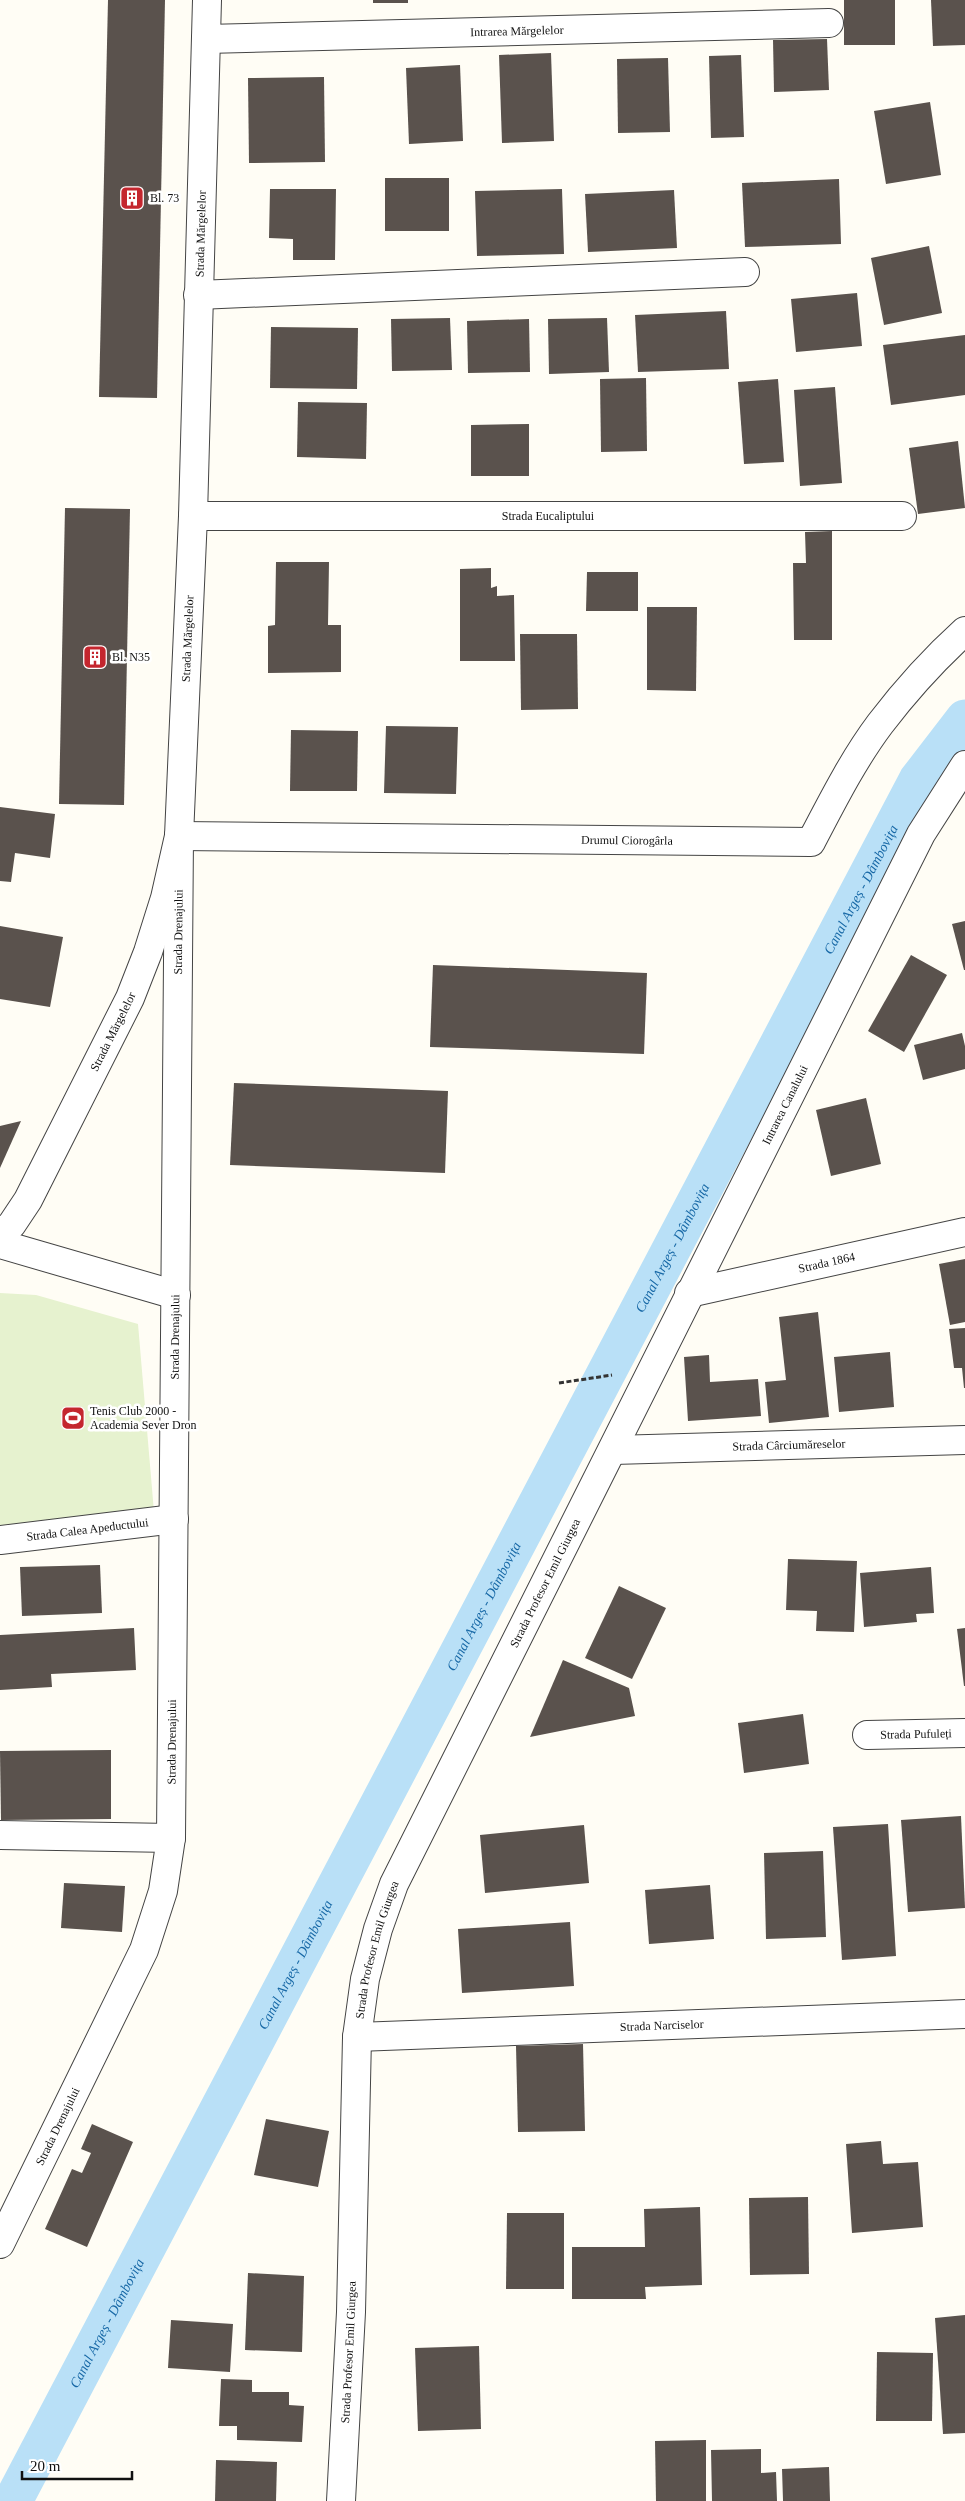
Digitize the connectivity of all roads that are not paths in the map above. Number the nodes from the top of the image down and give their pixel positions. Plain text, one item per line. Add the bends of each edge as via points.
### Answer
1 (206, 0) edge
2 (829, 23) dead end
3 (206, 38) junction
4 (745, 272) dead end
5 (198, 295) junction
6 (193, 516) junction
7 (902, 516) dead end
8 (965, 631) edge
9 (965, 765) edge
10 (179, 836) junction
11 (965, 1232) edge
12 (0, 1236) edge
13 (0, 1244) edge
14 (690, 1293) junction
15 (176, 1295) junction
16 (965, 1440) edge
17 (612, 1450) junction
18 (174, 1519) junction
19 (0, 1540) edge
20 (965, 1733) edge
21 (867, 1735) dead end
22 (0, 1834) edge
23 (171, 1838) junction
24 (965, 2014) edge
25 (358, 2037) junction
26 (0, 2244) edge
27 (341, 2501) edge

1 - 3 street, Strada Mărgelelor
2 - 3 street, Intrarea Mărgelelor
3 - 5 street, Strada Mărgelelor
4 - 5 street
5 - 6 street, Strada Mărgelelor
6 - 7 street, Strada Eucaliptului
6 - 10 street, Strada Mărgelelor
8 - 10 street, Drumul Ciorogârla via 932,661 880,724 811,842
9 - 14 street, Intrarea Canalului via 921,834
10 - 12 street, Strada Mărgelelor via 162,907 130,998 28,1200
10 - 15 street, Strada Drenajului
11 - 14 street, Strada 1864
13 - 15 street
14 - 17 street, Intrarea Canalului
15 - 18 street, Strada Drenajului
16 - 17 street, Strada Cârciumăreselor
17 - 25 street, Strada Profesor Emil Giurgea via 394,1884 365,1979
18 - 19 street, Strada Calea Apeductului
18 - 23 street, Strada Drenajului
20 - 21 street, Strada Pufuleți
22 - 23 street
23 - 26 street, Strada Drenajului via 163,1891 144,1950
24 - 25 street, Strada Narciselor
25 - 27 street, Strada Profesor Emil Giurgea via 351,2312

